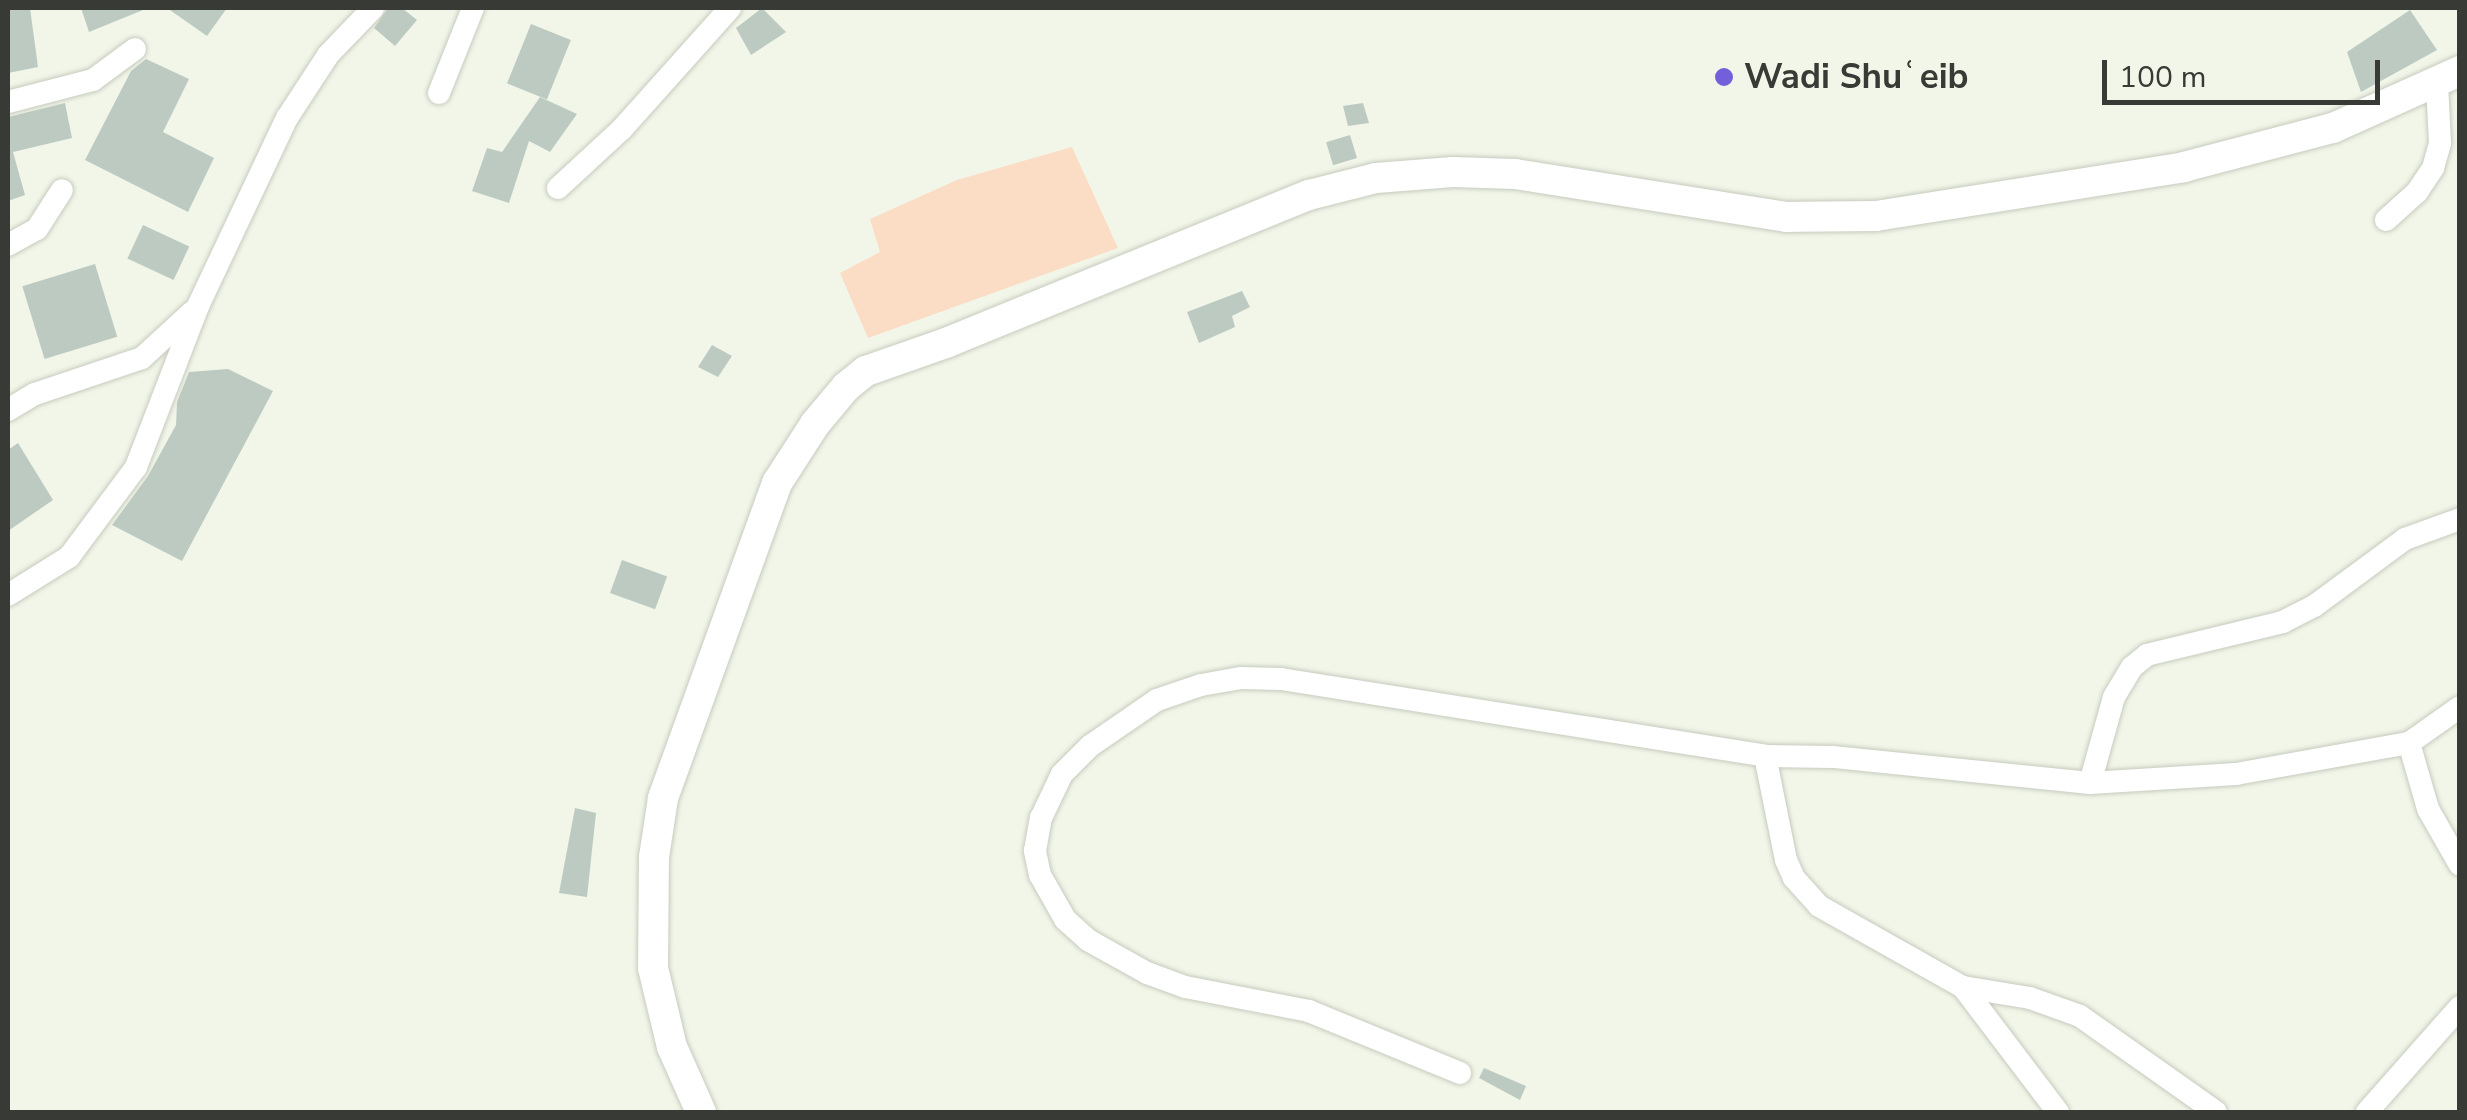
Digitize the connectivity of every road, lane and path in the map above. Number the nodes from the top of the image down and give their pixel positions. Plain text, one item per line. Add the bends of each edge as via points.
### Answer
1 (372, 8) edge
2 (473, 8) edge
3 (730, 8) edge
4 (136, 49) dead end
5 (2448, 78) edge
6 (439, 93) dead end
7 (8, 102) edge
8 (558, 188) dead end
9 (62, 190) dead end
10 (2386, 220) dead end
11 (8, 245) edge
12 (198, 306) junction
13 (8, 410) edge
14 (2460, 519) edge
15 (8, 595) edge
16 (2460, 707) edge
17 (2408, 742) junction
18 (1765, 756) junction
19 (2090, 783) junction
20 (2459, 862) edge
21 (1963, 987) junction
22 (2460, 1007) edge
23 (1460, 1073) dead end
24 (701, 1112) edge
25 (2058, 1112) edge
26 (2216, 1112) edge
27 (2367, 1112) edge

1 - 12 street via 296,103
2 - 6 street
3 - 8 street via 622,129
4 - 7 street via 84,84
5 - 10 street via 2434,168
5 - 24 main road via 2333,128 2184,167 1876,216 1787,217 1515,174 1376,178 1310,194 866,371 816,424 777,483 663,798 654,857 653,968 672,1047
9 - 11 street via 36,229
12 - 13 street via 142,358 35,394
12 - 15 street via 154,426 117,497 69,557
14 - 19 street via 2405,539 2284,622 2147,656 2114,697
16 - 17 street
17 - 19 street via 2236,774
17 - 20 street via 2428,809
18 - 19 street
18 - 21 street via 1782,844 1806,893 1838,920
18 - 23 street via 1260,678 1222,680 1157,700 1062,774 1041,818 1035,851 1065,919 1088,940 1148,974 1309,1011
21 - 25 street
21 - 26 street via 2030,998 2080,1016
22 - 27 street

